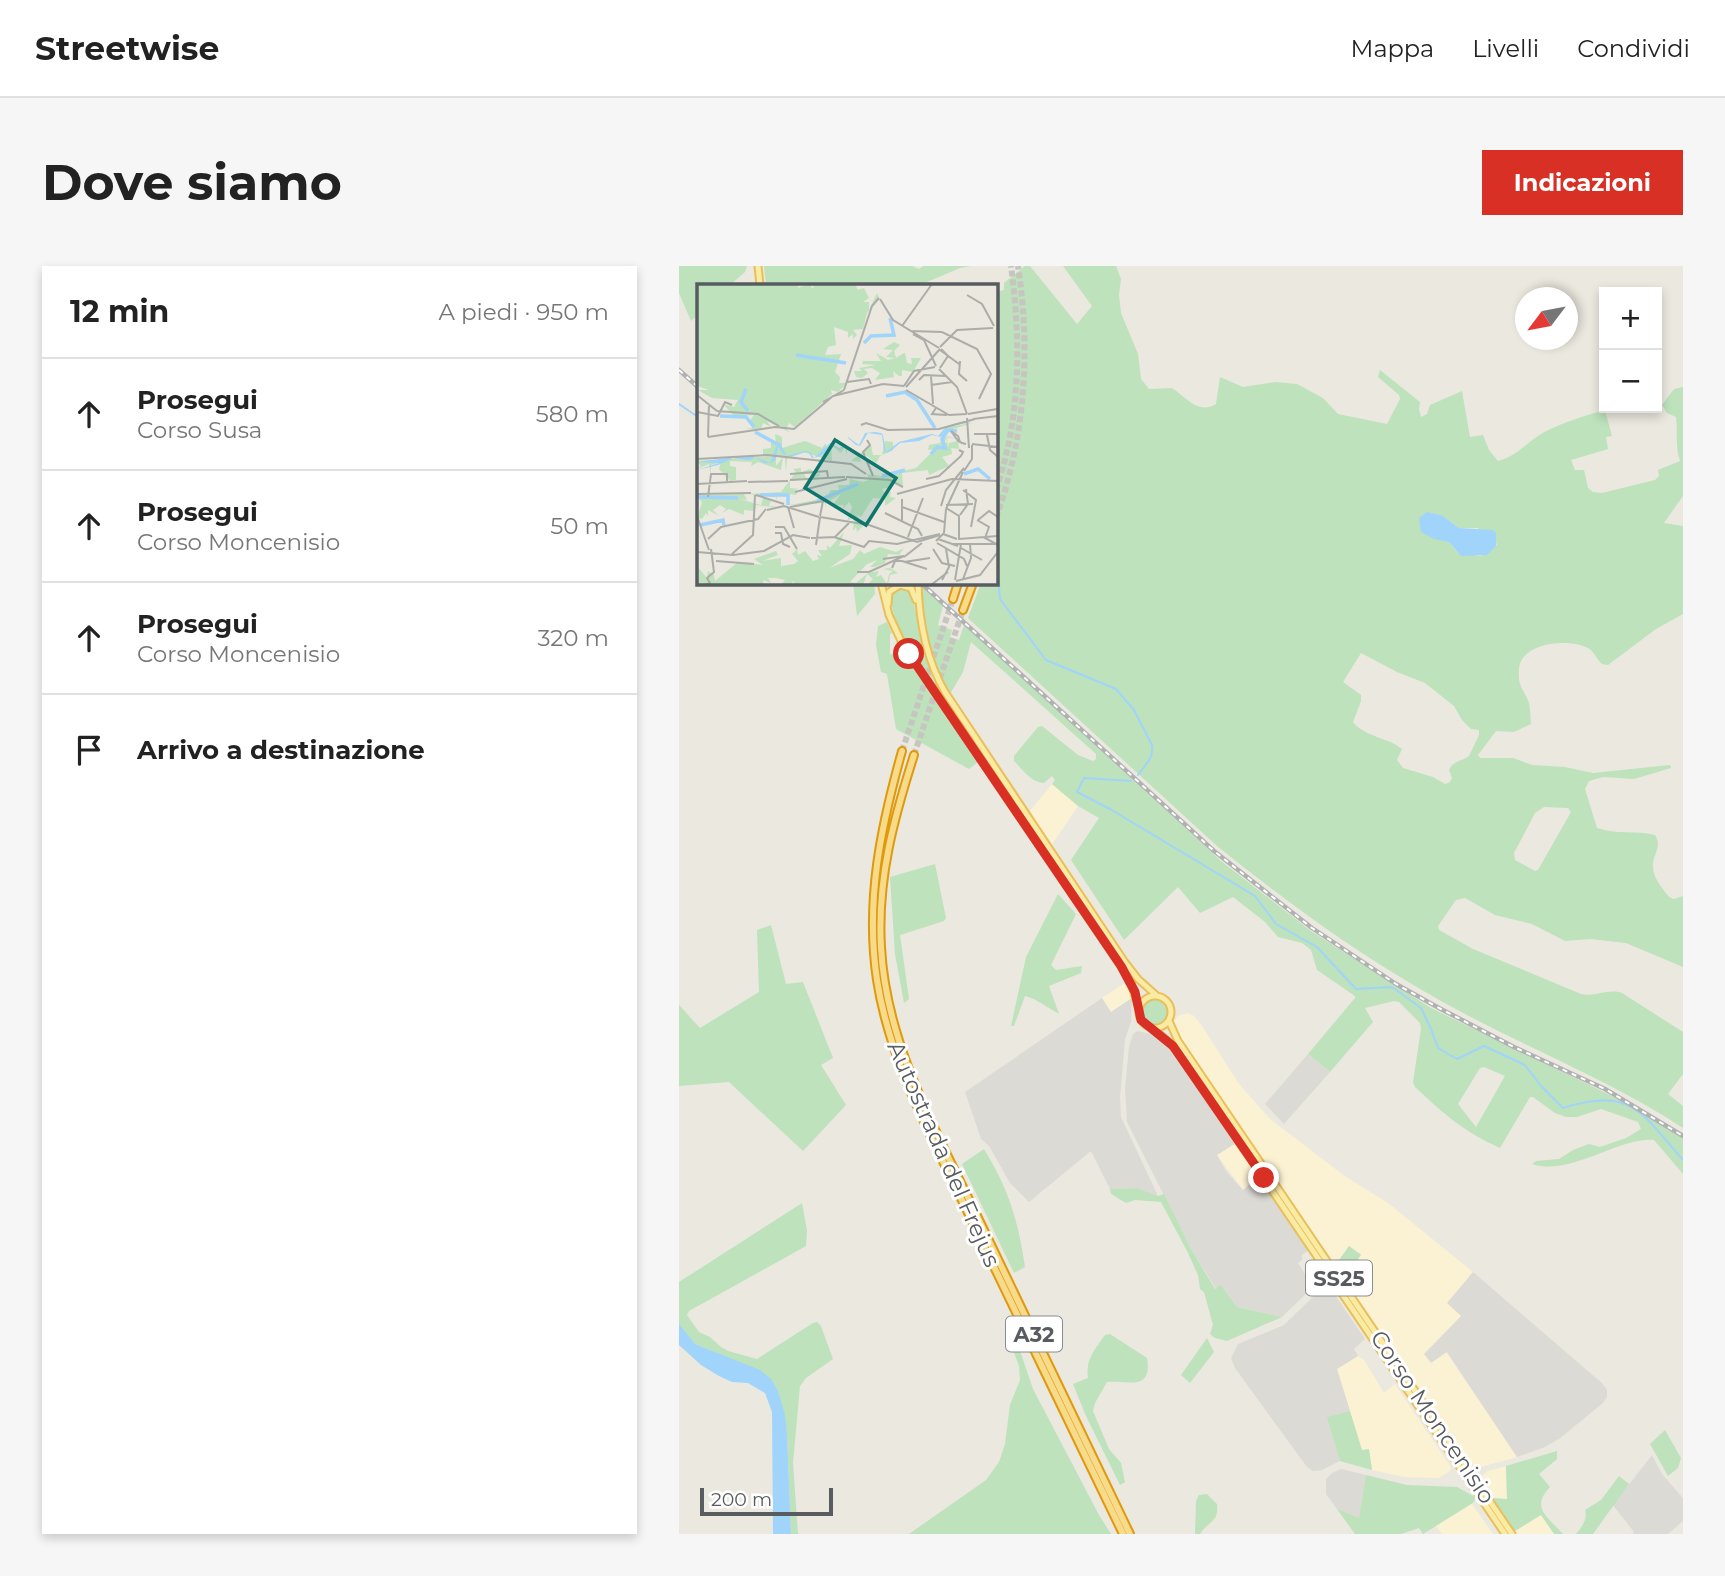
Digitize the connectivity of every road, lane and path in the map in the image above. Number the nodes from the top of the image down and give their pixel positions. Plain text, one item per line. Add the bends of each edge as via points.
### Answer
1 (758, 266) edge
2 (760, 284) edge
3 (881, 584) edge
4 (918, 584) edge
5 (958, 584) edge
6 (973, 584) edge
7 (953, 598) tunnel mouth
8 (964, 610) tunnel mouth
9 (892, 625) junction
10 (923, 630) junction
11 (902, 751) tunnel mouth
12 (914, 755) tunnel mouth
13 (1129, 973) junction
14 (1156, 995) junction
15 (1139, 1009) junction
16 (1169, 1021) junction
17 (1153, 1028) junction
18 (1123, 1534) edge
19 (1130, 1534) edge
20 (1505, 1534) edge
21 (1512, 1534) edge

1 - 2 main road
3 - 9 main road, SS25
4 - 10 main road, SS25
5 - 7 highway
6 - 8 highway
9 - 10 main road via 888,595 904,585 914,592
9 - 13 main road, SS25
10 - 13 main road, SS25 via 945,692
11 - 18 highway, Autostrada del Frejus / A32 via 879,845 873,904 875,961 888,1029 919,1111
12 - 19 highway, Autostrada del Frejus / A32 via 889,839 881,894 881,948 894,1027 923,1103
13 - 14 main road, SS25
13 - 15 main road, SS25
14 - 15 main road via 1147,997
14 - 16 main road, SS25 via 1169,1003
15 - 17 main road, SS25 via 1144,1024
16 - 17 main road
16 - 21 main road, Corso Moncenisio / SS25 via 1178,1041
17 - 20 main road, Corso Moncenisio / SS25 via 1189,1068

